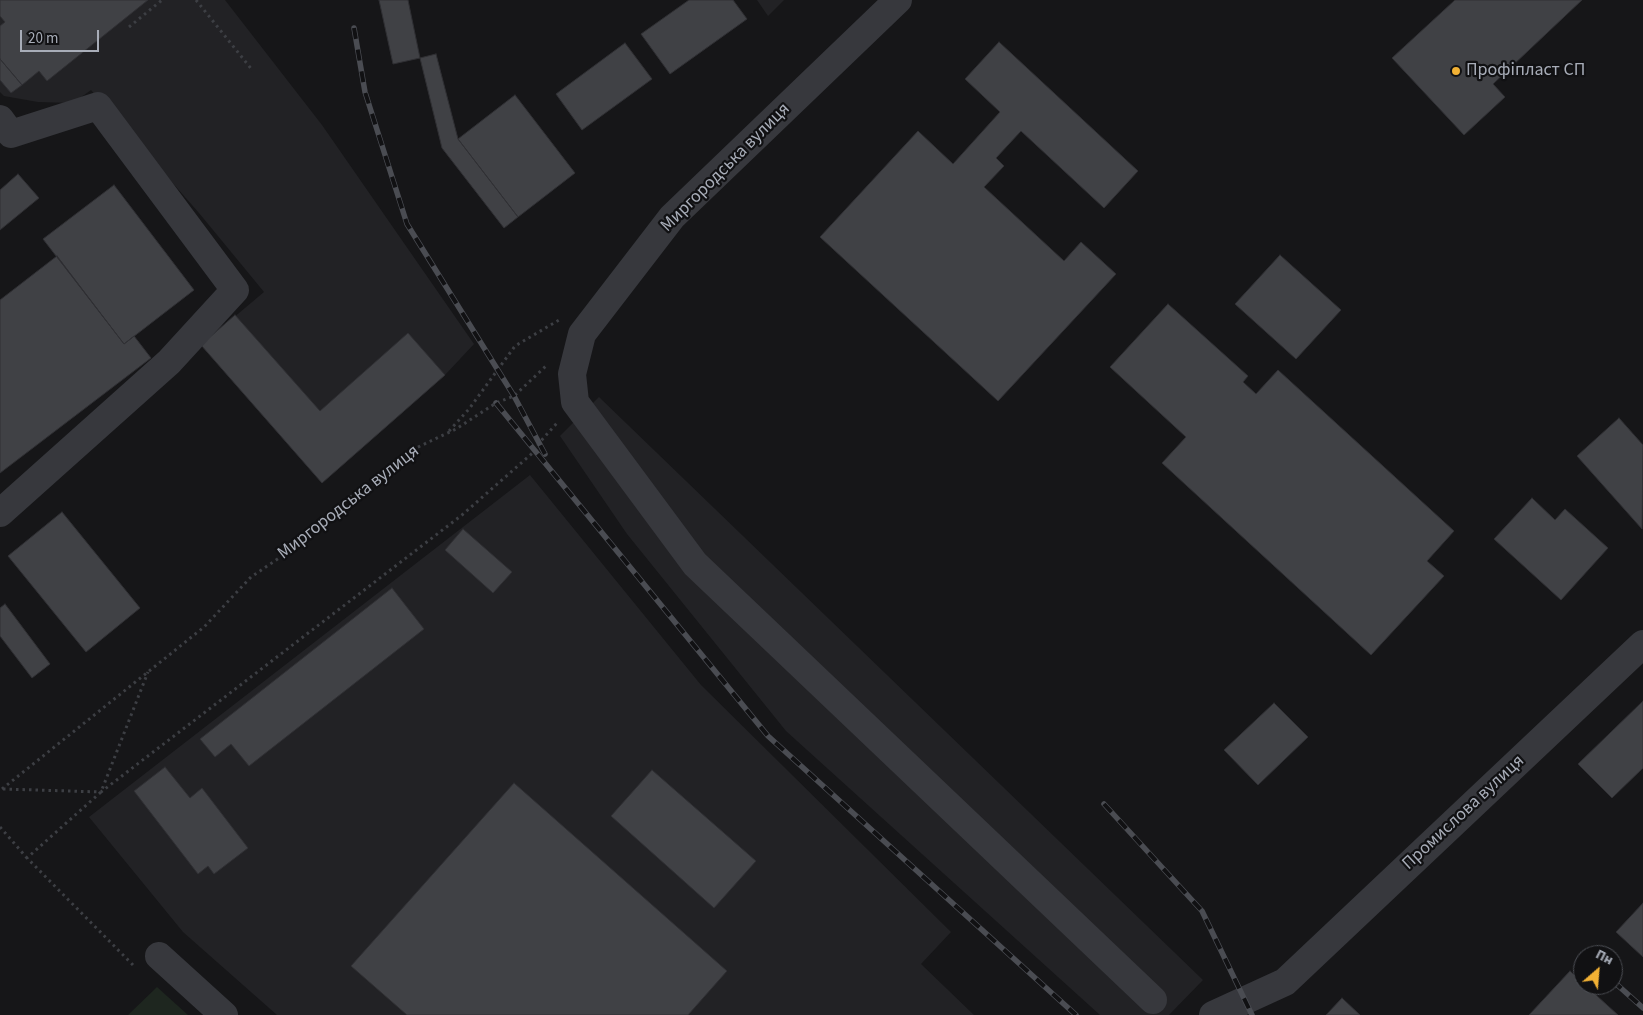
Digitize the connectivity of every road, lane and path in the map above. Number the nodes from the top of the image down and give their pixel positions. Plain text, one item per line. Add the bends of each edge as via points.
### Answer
1 (162, 0) edge
2 (196, 0) edge
3 (898, 0) edge
4 (129, 27) dead end
5 (253, 72) dead end
6 (0, 119) edge
7 (573, 326) junction
8 (548, 365) dead end
9 (575, 402) junction
10 (447, 433) junction
11 (0, 513) edge
12 (1643, 644) edge
13 (149, 671) junction
14 (101, 792) junction
15 (0, 827) edge
16 (27, 858) junction
17 (159, 956) dead end
18 (135, 968) dead end
19 (1153, 1000) dead end
20 (224, 1015) edge
21 (1214, 1015) edge

1 - 4 path
2 - 5 path
3 - 7 street, Миргородська вулиця via 672,218
6 - 11 street via 11,134 98,106 235,290 169,362
7 - 9 street
7 - 10 path via 515,346 470,408
8 - 10 path, Миргородська вулиця via 514,396 496,403
9 - 14 path via 536,450 462,515
9 - 19 street via 695,564
10 - 13 path, Миргородська вулиця via 416,448 337,507 288,552 251,577 204,627
12 - 21 street, Промислова вулиця via 1285,982
13 - 14 path
13 - 14 path, Миргородська вулиця via 2,789
14 - 16 path
15 - 16 path
16 - 18 path
17 - 20 street

